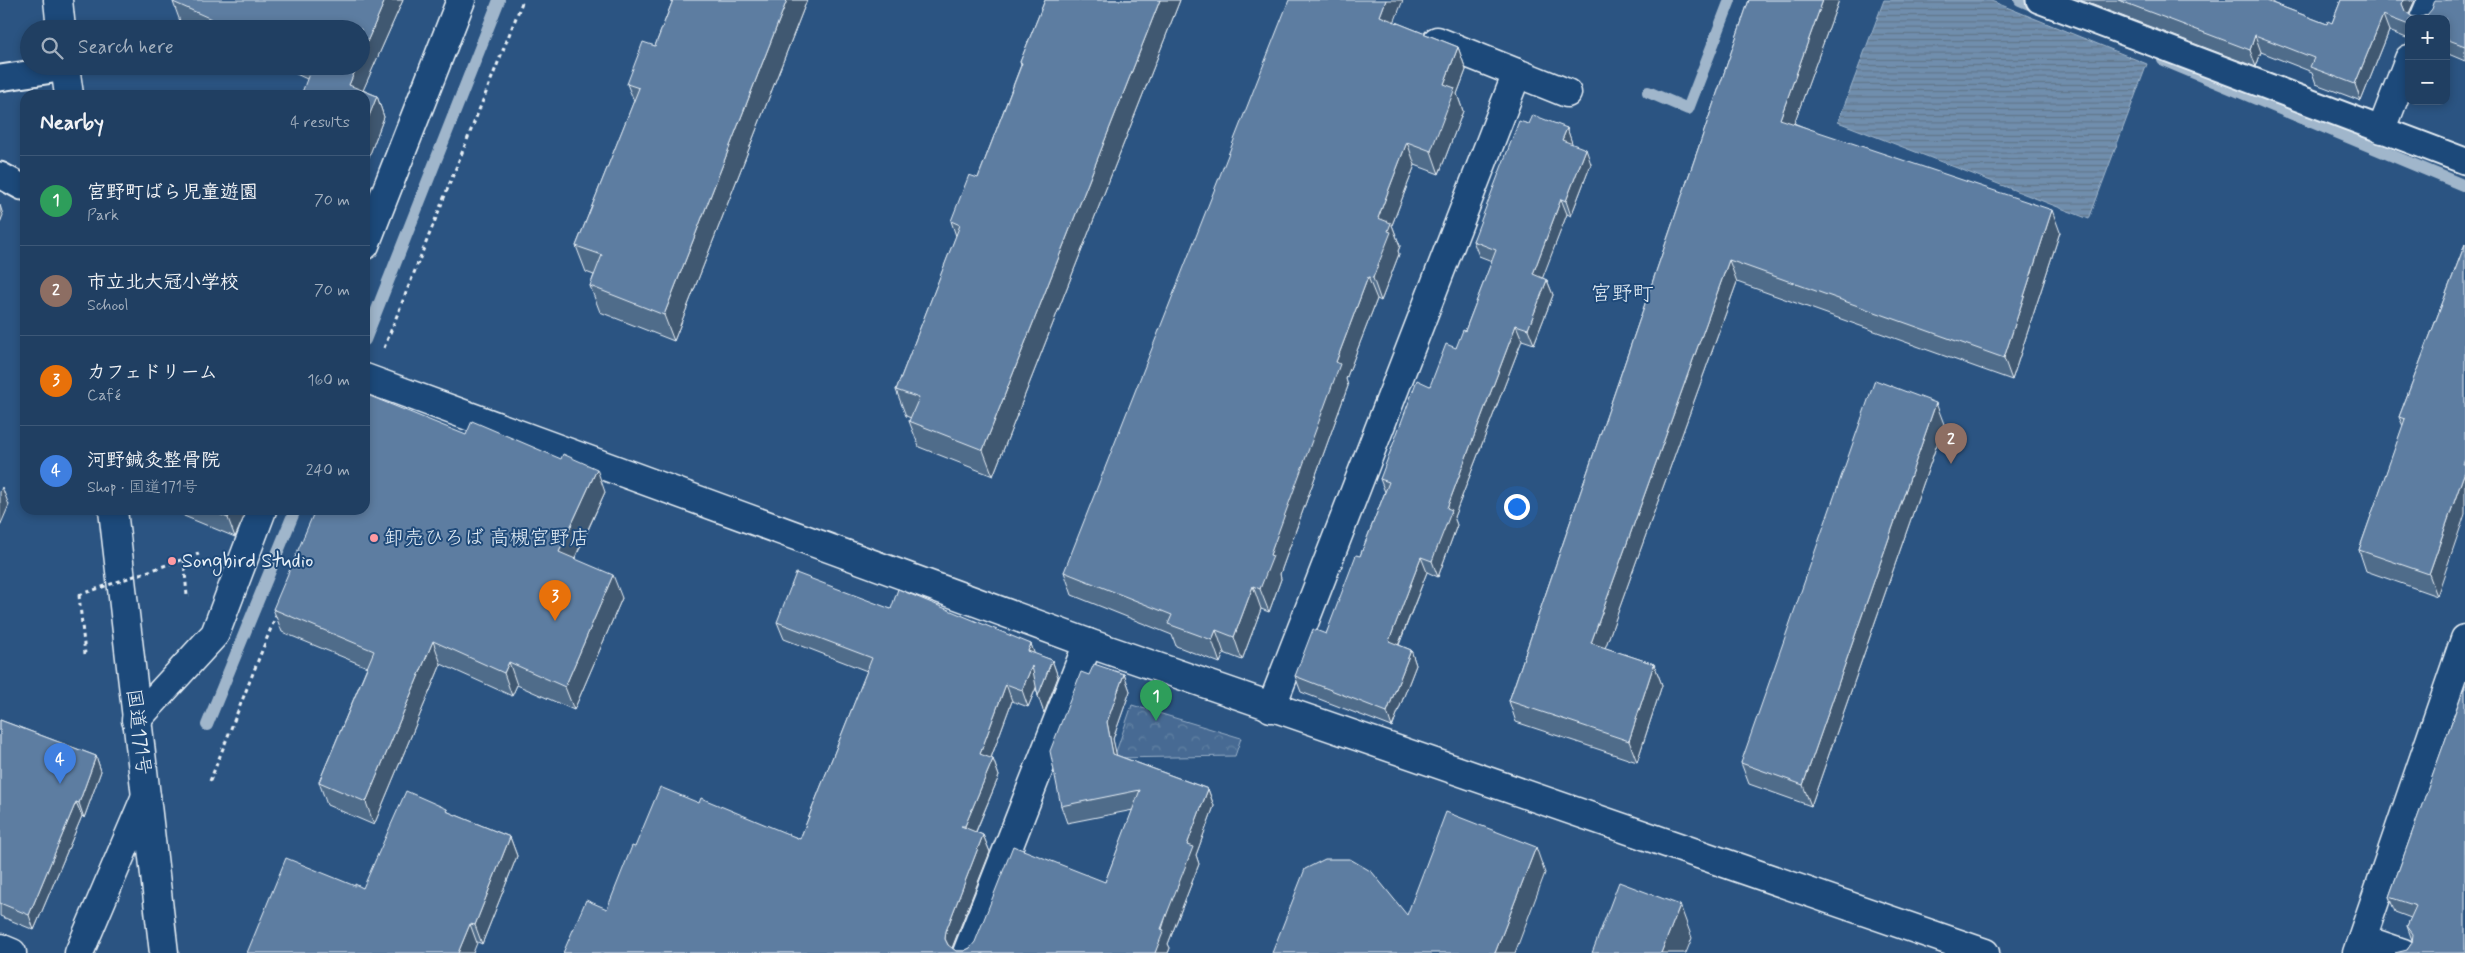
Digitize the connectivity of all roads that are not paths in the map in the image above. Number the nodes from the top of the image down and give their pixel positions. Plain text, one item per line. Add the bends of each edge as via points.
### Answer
1 (58, 0) edge
2 (461, 0) edge
3 (2039, 0) edge
4 (2432, 0) edge
5 (2426, 15) edge
6 (60, 20) edge
7 (1437, 41) edge
8 (2409, 60) edge
9 (1518, 73) junction
10 (20, 75) edge
11 (67, 75) edge
12 (0, 78) edge
13 (68, 90) edge
14 (1567, 92) dead end
15 (2382, 129) junction
16 (2465, 161) edge
17 (0, 175) edge
18 (20, 187) edge
19 (370, 232) edge
20 (370, 380) edge
21 (114, 515) edge
22 (260, 515) edge
23 (2465, 639) edge
24 (1088, 643) junction
25 (1271, 708) junction
26 (136, 720) junction
27 (146, 796) junction
28 (2360, 946) edge
29 (0, 948) edge
30 (12, 953) edge
31 (79, 953) edge
32 (164, 953) edge
33 (967, 953) edge
34 (1985, 953) edge
35 (2403, 953) edge

1 - 6 main road
2 - 19 main road
3 - 15 lane
4 - 5 main road
7 - 9 main road
8 - 15 main road
9 - 14 main road
9 - 25 main road
10 - 12 lane
11 - 13 main road
15 - 16 lane
17 - 18 lane
20 - 24 main road
21 - 26 main road, 国道171号
22 - 26 main road via 214,634
23 - 28 main road
24 - 25 main road
24 - 33 main road
25 - 34 main road
26 - 27 main road, 国道171号
27 - 31 main road
27 - 32 main road, 国道171号
28 - 35 main road
29 - 30 main road

